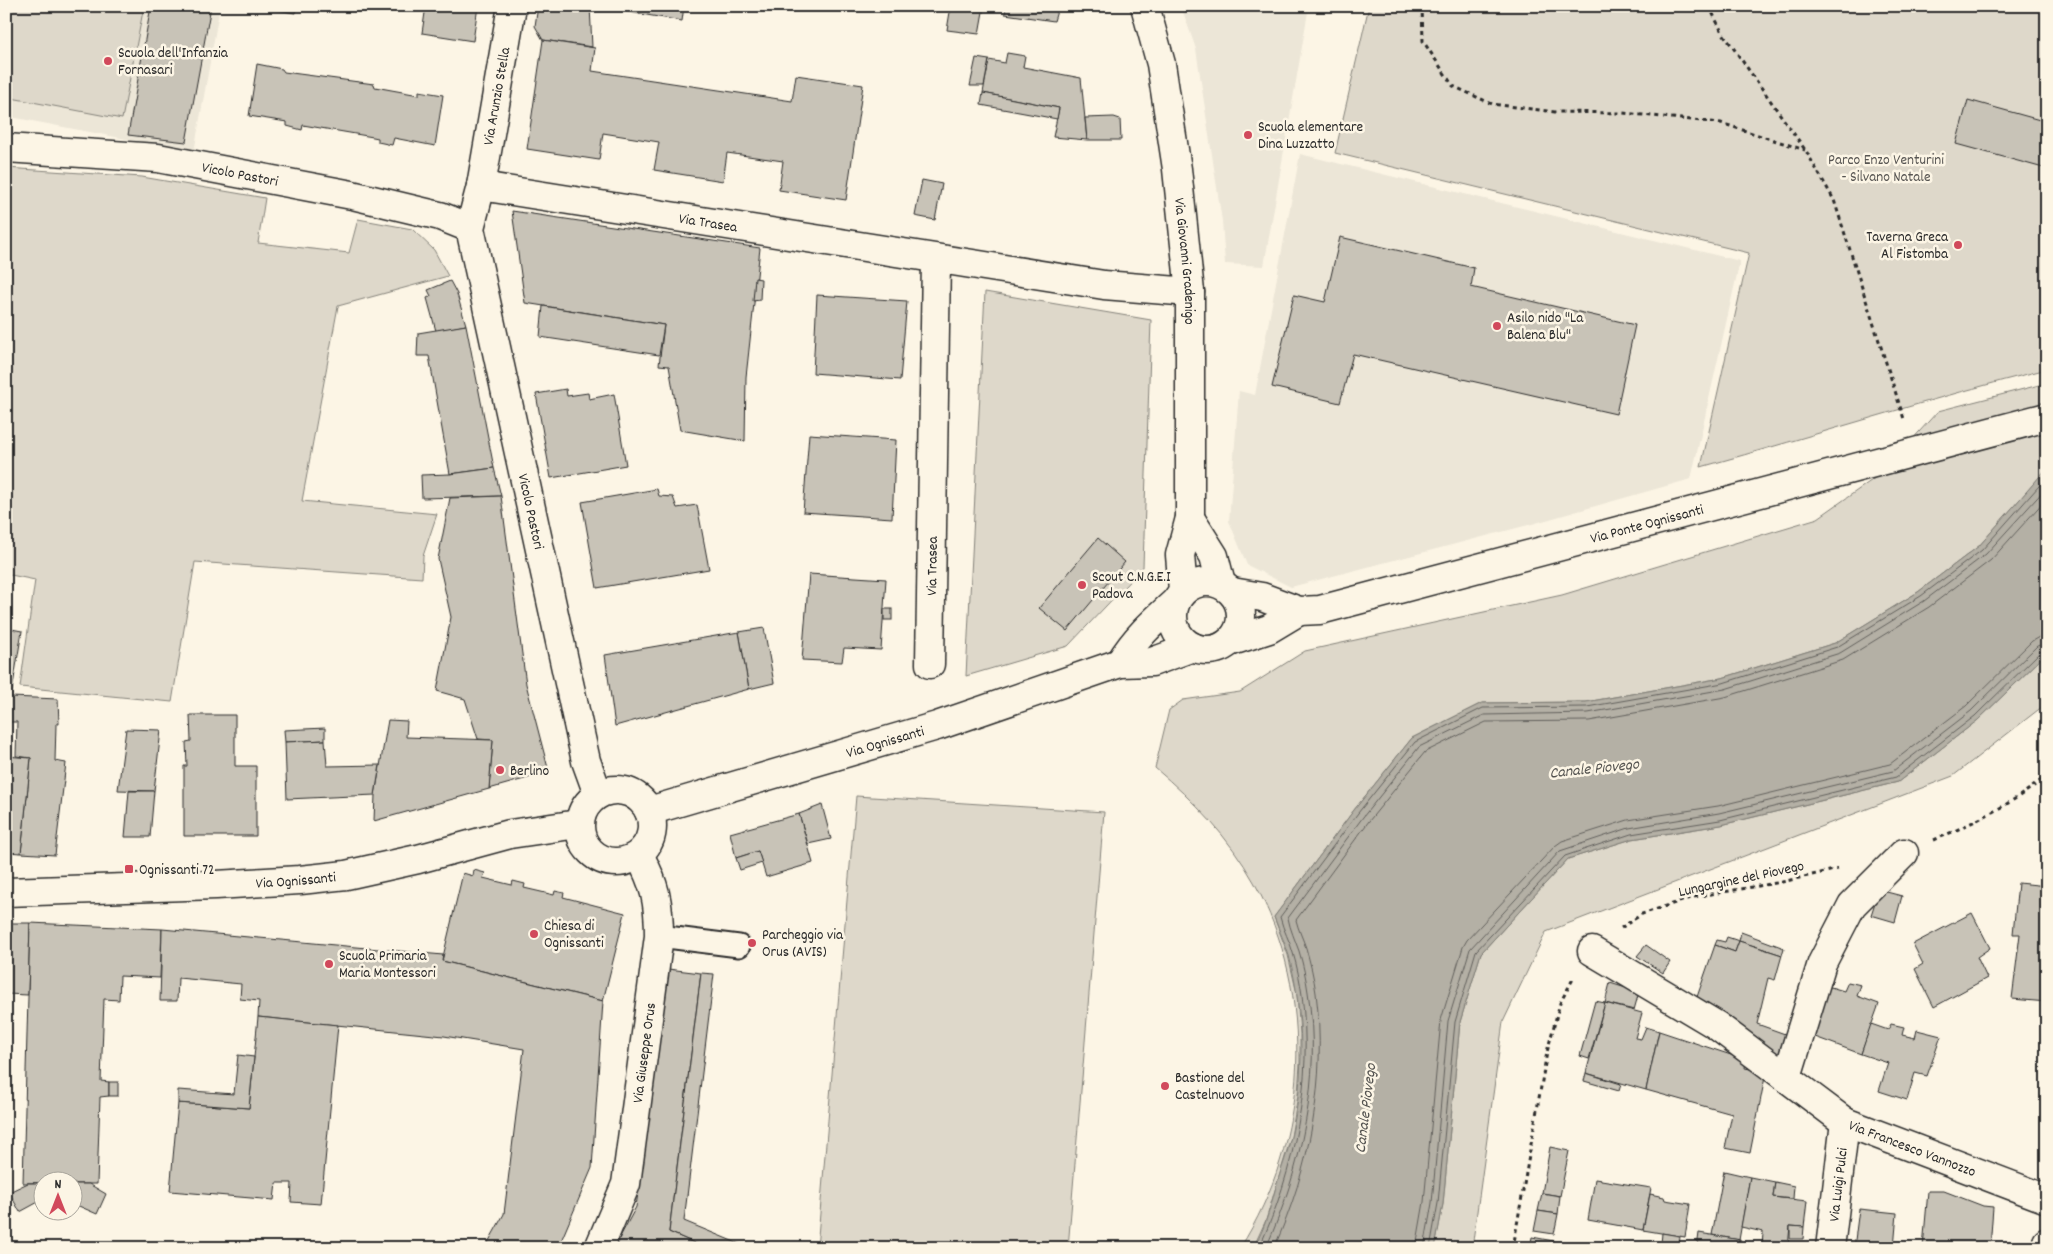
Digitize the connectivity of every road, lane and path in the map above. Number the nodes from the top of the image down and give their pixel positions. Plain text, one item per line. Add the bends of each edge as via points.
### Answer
1 (512, 6) edge
2 (1145, 6) edge
3 (1422, 6) edge
4 (1709, 6) edge
5 (6, 148) edge
6 (1806, 151) junction
7 (481, 186) junction
8 (470, 228) junction
9 (936, 259) junction
10 (1190, 292) junction
11 (2047, 417) edge
12 (1914, 453) junction
13 (1190, 518) junction
14 (1227, 588) junction
15 (1179, 596) junction
16 (1299, 611) junction
17 (1232, 641) junction
18 (1194, 647) junction
19 (1120, 663) junction
20 (930, 664) dead end
21 (2047, 775) edge
22 (598, 794) junction
23 (649, 811) junction
24 (578, 824) junction
25 (1904, 853) joint
26 (639, 854) junction
27 (1846, 867) dead end
28 (6, 892) edge
29 (659, 936) junction
30 (739, 946) dead end
31 (1592, 951) junction
32 (1787, 1077) junction
33 (1845, 1122) junction
34 (2047, 1199) edge
35 (2047, 1242) edge
36 (599, 1248) edge
37 (1512, 1248) edge
38 (1830, 1248) edge
39 (2046, 1248) edge

1 - 7 street, Via Arunzio Stella
2 - 10 street, Via Giovanni Gradenigo via 1161,64 1177,169
3 - 6 path via 1423,42 1453,86 1492,104 1555,112 1623,113 1721,123
4 - 6 path via 1722,32
5 - 8 street, Vicolo Pastori via 158,158 352,195 440,216
6 - 12 path via 1834,200
7 - 8 street, Vicolo Pastori
7 - 9 street, Via Trasea
8 - 22 street, Vicolo Pastori via 586,761
9 - 10 street, Via Trasea via 1104,285
9 - 20 street, Via Trasea
10 - 13 street, Via Giovanni Gradenigo
11 - 12 street, Via Ponte Ognissanti
12 - 16 street, Via Ponte Ognissanti via 1320,610
13 - 14 street via 1214,556
13 - 15 street, Via Giovanni Gradenigo via 1180,555
14 - 15 street via 1201,581
14 - 16 street, Via Ponte Ognissanti
14 - 17 street via 1240,603 1242,620
15 - 18 street via 1172,615 1175,628 1182,640
15 - 19 street via 1130,645
16 - 17 street, Via Ponte Ognissanti via 1269,629
17 - 18 street via 1220,648 1206,650
18 - 19 street, Via Ognissanti via 1152,662
19 - 23 street, Via Ognissanti via 937,726
21 - 25 path via 1973,823
22 - 23 street via 621,790 642,801
22 - 24 street via 584,806
23 - 26 street via 651,835
24 - 26 street via 583,844 598,859 619,863
24 - 28 street, Via Ognissanti via 510,834 346,875 216,885
25 - 32 street via 1852,905 1822,963
26 - 29 street, Via Giuseppe Orus via 659,908
27 - 31 path, Lungargine del Piovego via 1694,897 1642,914
29 - 30 lane
29 - 36 street, Via Giuseppe Orus via 626,1184
31 - 32 street, Via Francesco Vannozzo via 1716,1025
31 - 37 path, Lungargine del Piovego via 1560,1003 1547,1052
32 - 33 street, Via Francesco Vannozzo
33 - 34 street, Via Francesco Vannozzo
33 - 38 street, Via Luigi Pulci
35 - 39 street

